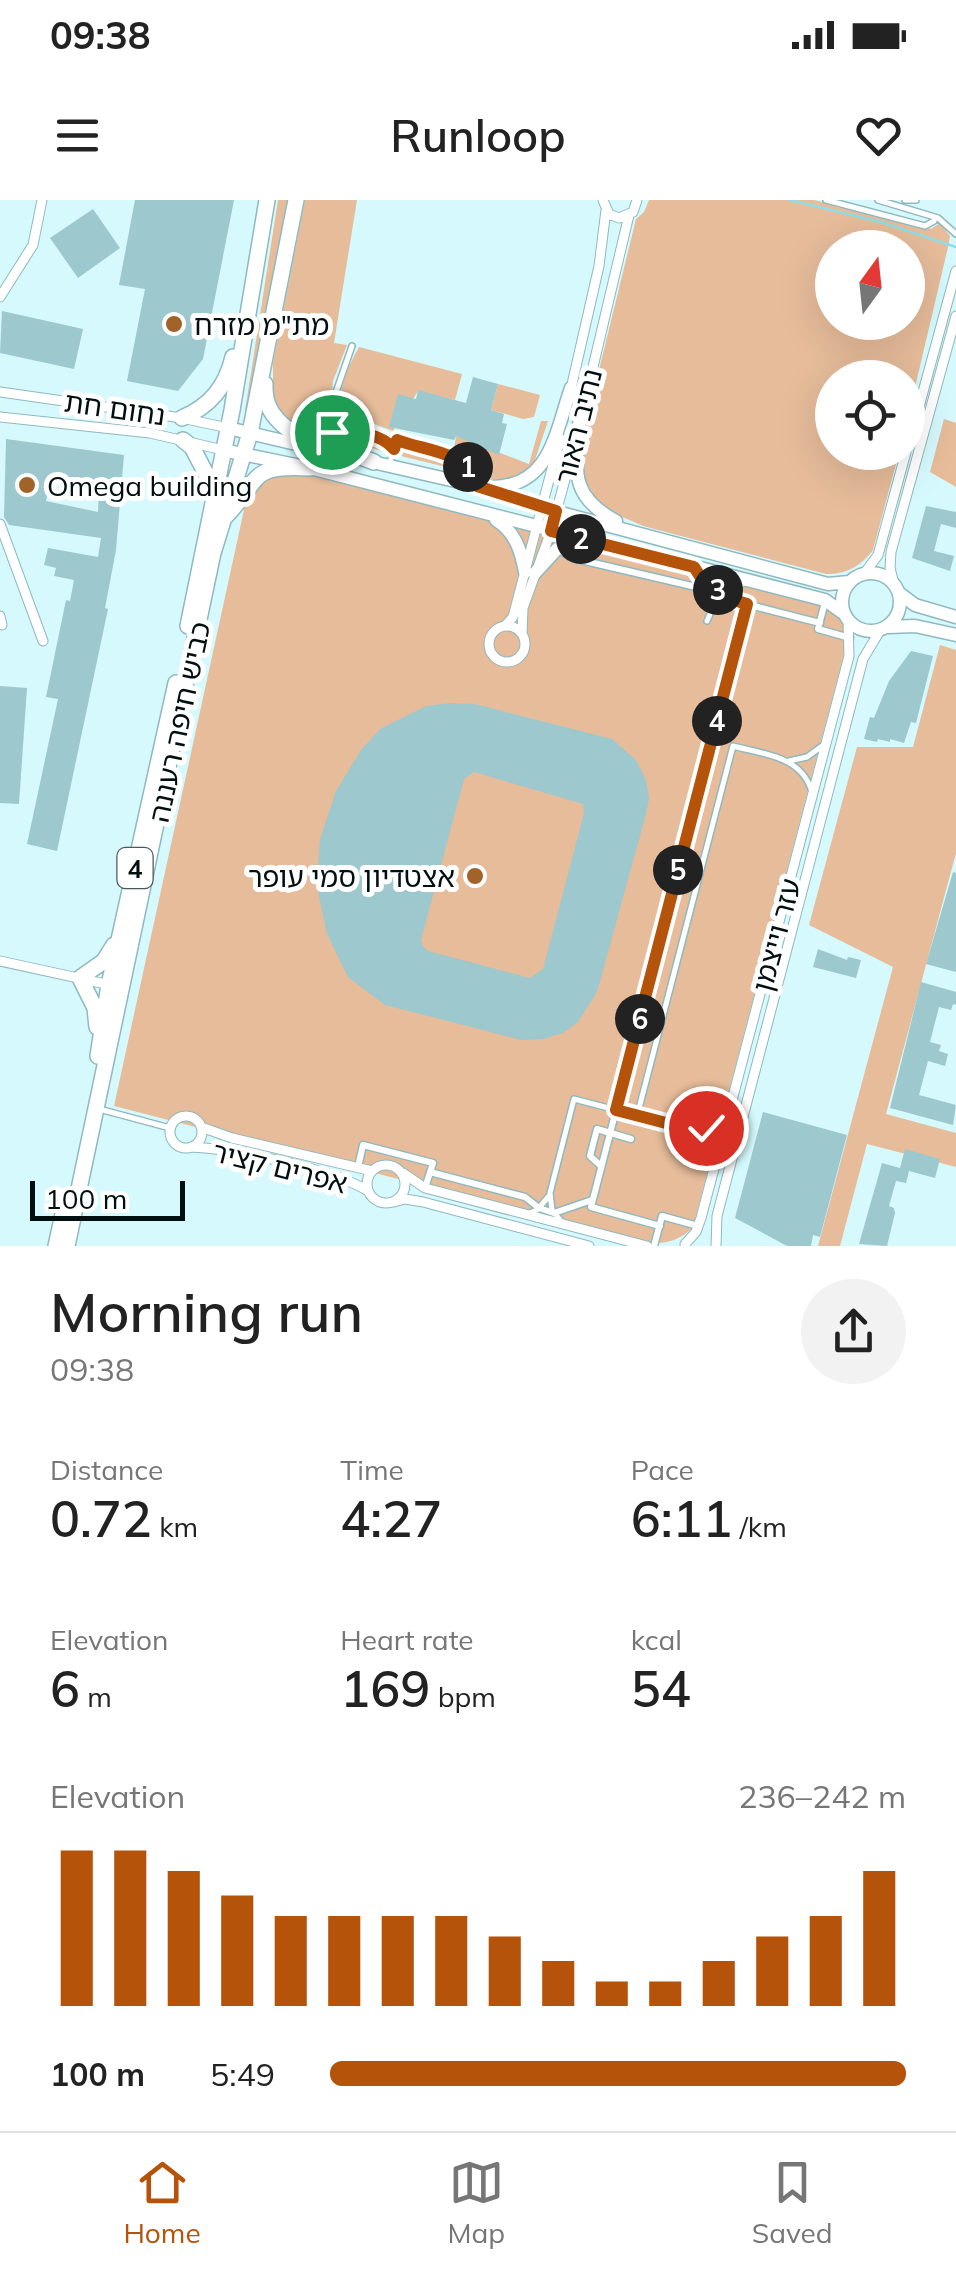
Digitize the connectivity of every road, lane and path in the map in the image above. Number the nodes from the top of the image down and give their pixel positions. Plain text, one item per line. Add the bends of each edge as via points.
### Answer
1 (42, 200) edge
2 (296, 200) edge
3 (637, 200) edge
4 (826, 200) edge
5 (878, 200) edge
6 (905, 200) edge
7 (916, 200) edge
8 (604, 205) edge
9 (266, 206) edge
10 (629, 215) junction
11 (934, 221) dead end
12 (956, 234) edge
13 (956, 271) edge
14 (0, 297) edge
15 (956, 316) edge
16 (267, 345) junction
17 (352, 346) dead end
18 (925, 384) edge
19 (571, 388) junction
20 (0, 392) edge
21 (339, 412) junction
22 (0, 416) edge
23 (182, 418) junction
24 (579, 424) junction
25 (228, 428) junction
26 (250, 433) junction
27 (183, 440) junction
28 (397, 440) junction
29 (394, 449) junction
30 (223, 450) junction
31 (244, 454) junction
32 (381, 464) junction
33 (310, 468) junction
34 (901, 470) edge
35 (477, 486) junction
36 (214, 490) junction
37 (549, 510) junction
38 (489, 516) junction
39 (223, 518) junction
40 (0, 524) edge
41 (544, 529) junction
42 (650, 536) junction
43 (587, 540) junction
44 (558, 550) junction
45 (694, 567) junction
46 (530, 572) junction
47 (864, 574) junction
48 (749, 581) junction
49 (849, 582) junction
50 (896, 588) junction
51 (709, 590) junction
52 (725, 590) junction
53 (826, 600) junction
54 (747, 604) junction
55 (712, 605) junction
56 (956, 616) edge
57 (846, 617) junction
58 (708, 621) dead end
59 (820, 623) junction
60 (505, 626) junction
61 (883, 628) junction
62 (522, 634) junction
63 (956, 635) edge
64 (851, 638) junction
65 (43, 640) dead end
66 (827, 740) junction
67 (789, 761) junction
68 (812, 795) junction
69 (128, 898) junction
70 (0, 961) edge
71 (80, 978) junction
72 (116, 986) junction
73 (98, 1056) junction
74 (730, 1107) junction
75 (96, 1109) junction
76 (616, 1110) junction
77 (637, 1116) junction
78 (202, 1127) junction
79 (170, 1128) junction
80 (693, 1130) junction
81 (611, 1133) junction
82 (632, 1138) dead end
83 (191, 1148) junction
84 (716, 1161) junction
85 (602, 1167) junction
86 (358, 1169) junction
87 (372, 1170) junction
88 (430, 1172) junction
89 (403, 1173) junction
90 (426, 1188) junction
91 (368, 1192) junction
92 (550, 1193) junction
93 (594, 1200) junction
94 (394, 1202) junction
95 (538, 1208) junction
96 (554, 1213) junction
97 (524, 1214) junction
98 (567, 1226) junction
99 (660, 1226) junction
100 (699, 1226) junction
101 (682, 1245) edge
102 (56, 1246) edge
103 (68, 1246) edge
104 (589, 1246) edge
105 (651, 1246) edge
106 (713, 1246) edge

1 - 14 street via 33,245
2 - 16 highway, כביש חיפה רעננה / 4
3 - 10 street, נתיב האור
4 - 11 lane via 924,226
5 - 12 lane via 938,218
6 - 7 lane
8 - 10 street via 619,218
8 - 19 street, נתיב האור via 599,266
9 - 23 highway via 225,382 205,407
9 - 25 highway, כביש חיפה רעננה / 4
10 - 24 street, נתיב האור
13 - 18 street
15 - 50 street via 891,555
16 - 26 highway, כביש חיפה רעננה / 4
16 - 32 highway via 264,390 276,420
17 - 21 lane via 334,398
19 - 35 main road via 538,471 508,486
19 - 37 street, נתיב האור
20 - 23 street, נחום חת
21 - 28 lane via 348,422
21 - 29 lane via 327,418 330,430 387,441
22 - 27 street, נחום חת
23 - 25 street, נחום חת
24 - 37 street, נתיב האור
24 - 42 main road via 581,492 601,514
25 - 26 main road
25 - 30 highway, כביש חיפה רעננה / 4
26 - 31 highway, כביש חיפה רעננה / 4
26 - 32 main road
27 - 30 street, נחום חת
27 - 36 highway
28 - 29 lane
28 - 35 lane via 452,455
29 - 32 lane
30 - 31 main road
30 - 36 highway, כביש חיפה רעננה / 4
31 - 33 main road
31 - 39 highway, כביש חיפה רעננה / 4
32 - 35 main road
33 - 38 main road
33 - 39 highway via 260,472
34 - 47 street via 878,555
35 - 37 main road
36 - 69 highway, כביש חיפה רעננה / 4
37 - 41 street, נתיב האור
37 - 42 main road
38 - 41 main road
38 - 46 main road via 508,530
39 - 72 highway, כביש חיפה רעננה / 4
40 - 65 street
41 - 43 main road
41 - 46 street, נתיב האור
42 - 49 main road via 828,584
43 - 44 main road
43 - 45 main road
44 - 46 main road
44 - 51 street
45 - 48 main road
45 - 51 lane
46 - 60 street, נתיב האור
46 - 62 street, נתיב האור
47 - 49 main road
47 - 50 main road via 882,576
48 - 52 lane
48 - 53 main road
49 - 57 main road via 842,594
50 - 56 main road via 915,605
50 - 61 main road via 897,614
51 - 52 street
51 - 55 lane
52 - 54 street
52 - 55 lane
53 - 57 main road
53 - 59 street
54 - 59 street
54 - 76 street
55 - 58 lane
57 - 61 main road via 863,630
57 - 64 street, עזר וייצמן
59 - 64 street via 818,630
60 - 62 street
60 - 62 street via 490,640 501,660 521,655
61 - 63 main road via 920,626
61 - 106 street, עזר וייצמן via 864,659
64 - 66 street, עזר וייצמן
66 - 67 lane via 819,751
66 - 68 street, עזר וייצמן
67 - 68 lane via 802,771
67 - 77 lane via 734,746
68 - 74 street, עזר וייצמן
69 - 71 highway via 110,952
69 - 72 highway, כביש חיפה רעננה / 4
70 - 71 street
71 - 72 street
71 - 73 highway via 95,1008
72 - 73 highway, כביש חיפה רעננה / 4
72 - 75 highway, כביש חיפה רעננה / 4
73 - 102 highway, כביש חיפה רעננה / 4
74 - 80 lane via 716,1125
74 - 84 street, עזר וייצמן
75 - 79 lane
75 - 103 highway, כביש חיפה רעננה / 4
76 - 77 lane
76 - 81 street
76 - 92 lane via 574,1099
77 - 80 lane
78 - 79 street via 185,1116
78 - 83 street
78 - 86 street, אפרים קציר
79 - 83 street via 176,1146
80 - 84 lane
81 - 82 street
81 - 85 street
81 - 85 street via 596,1129 590,1156
83 - 91 street, אפרים קציר via 248,1155
84 - 100 street, עזר וייצמן
85 - 93 street
86 - 87 street, אפרים קציר
86 - 88 street via 363,1145 432,1163
87 - 89 street via 388,1165
87 - 91 street
88 - 90 street
88 - 95 street via 525,1197
89 - 90 street
89 - 94 street via 404,1193
90 - 97 street
91 - 94 street via 381,1203
92 - 95 lane
92 - 96 lane
93 - 96 street
93 - 99 street via 592,1208
94 - 104 street via 423,1202
95 - 96 street
95 - 97 lane
96 - 98 lane
97 - 98 street
98 - 105 street
99 - 100 street via 662,1216
99 - 105 street
100 - 101 street, עזר וייצמן
101 - 106 street

